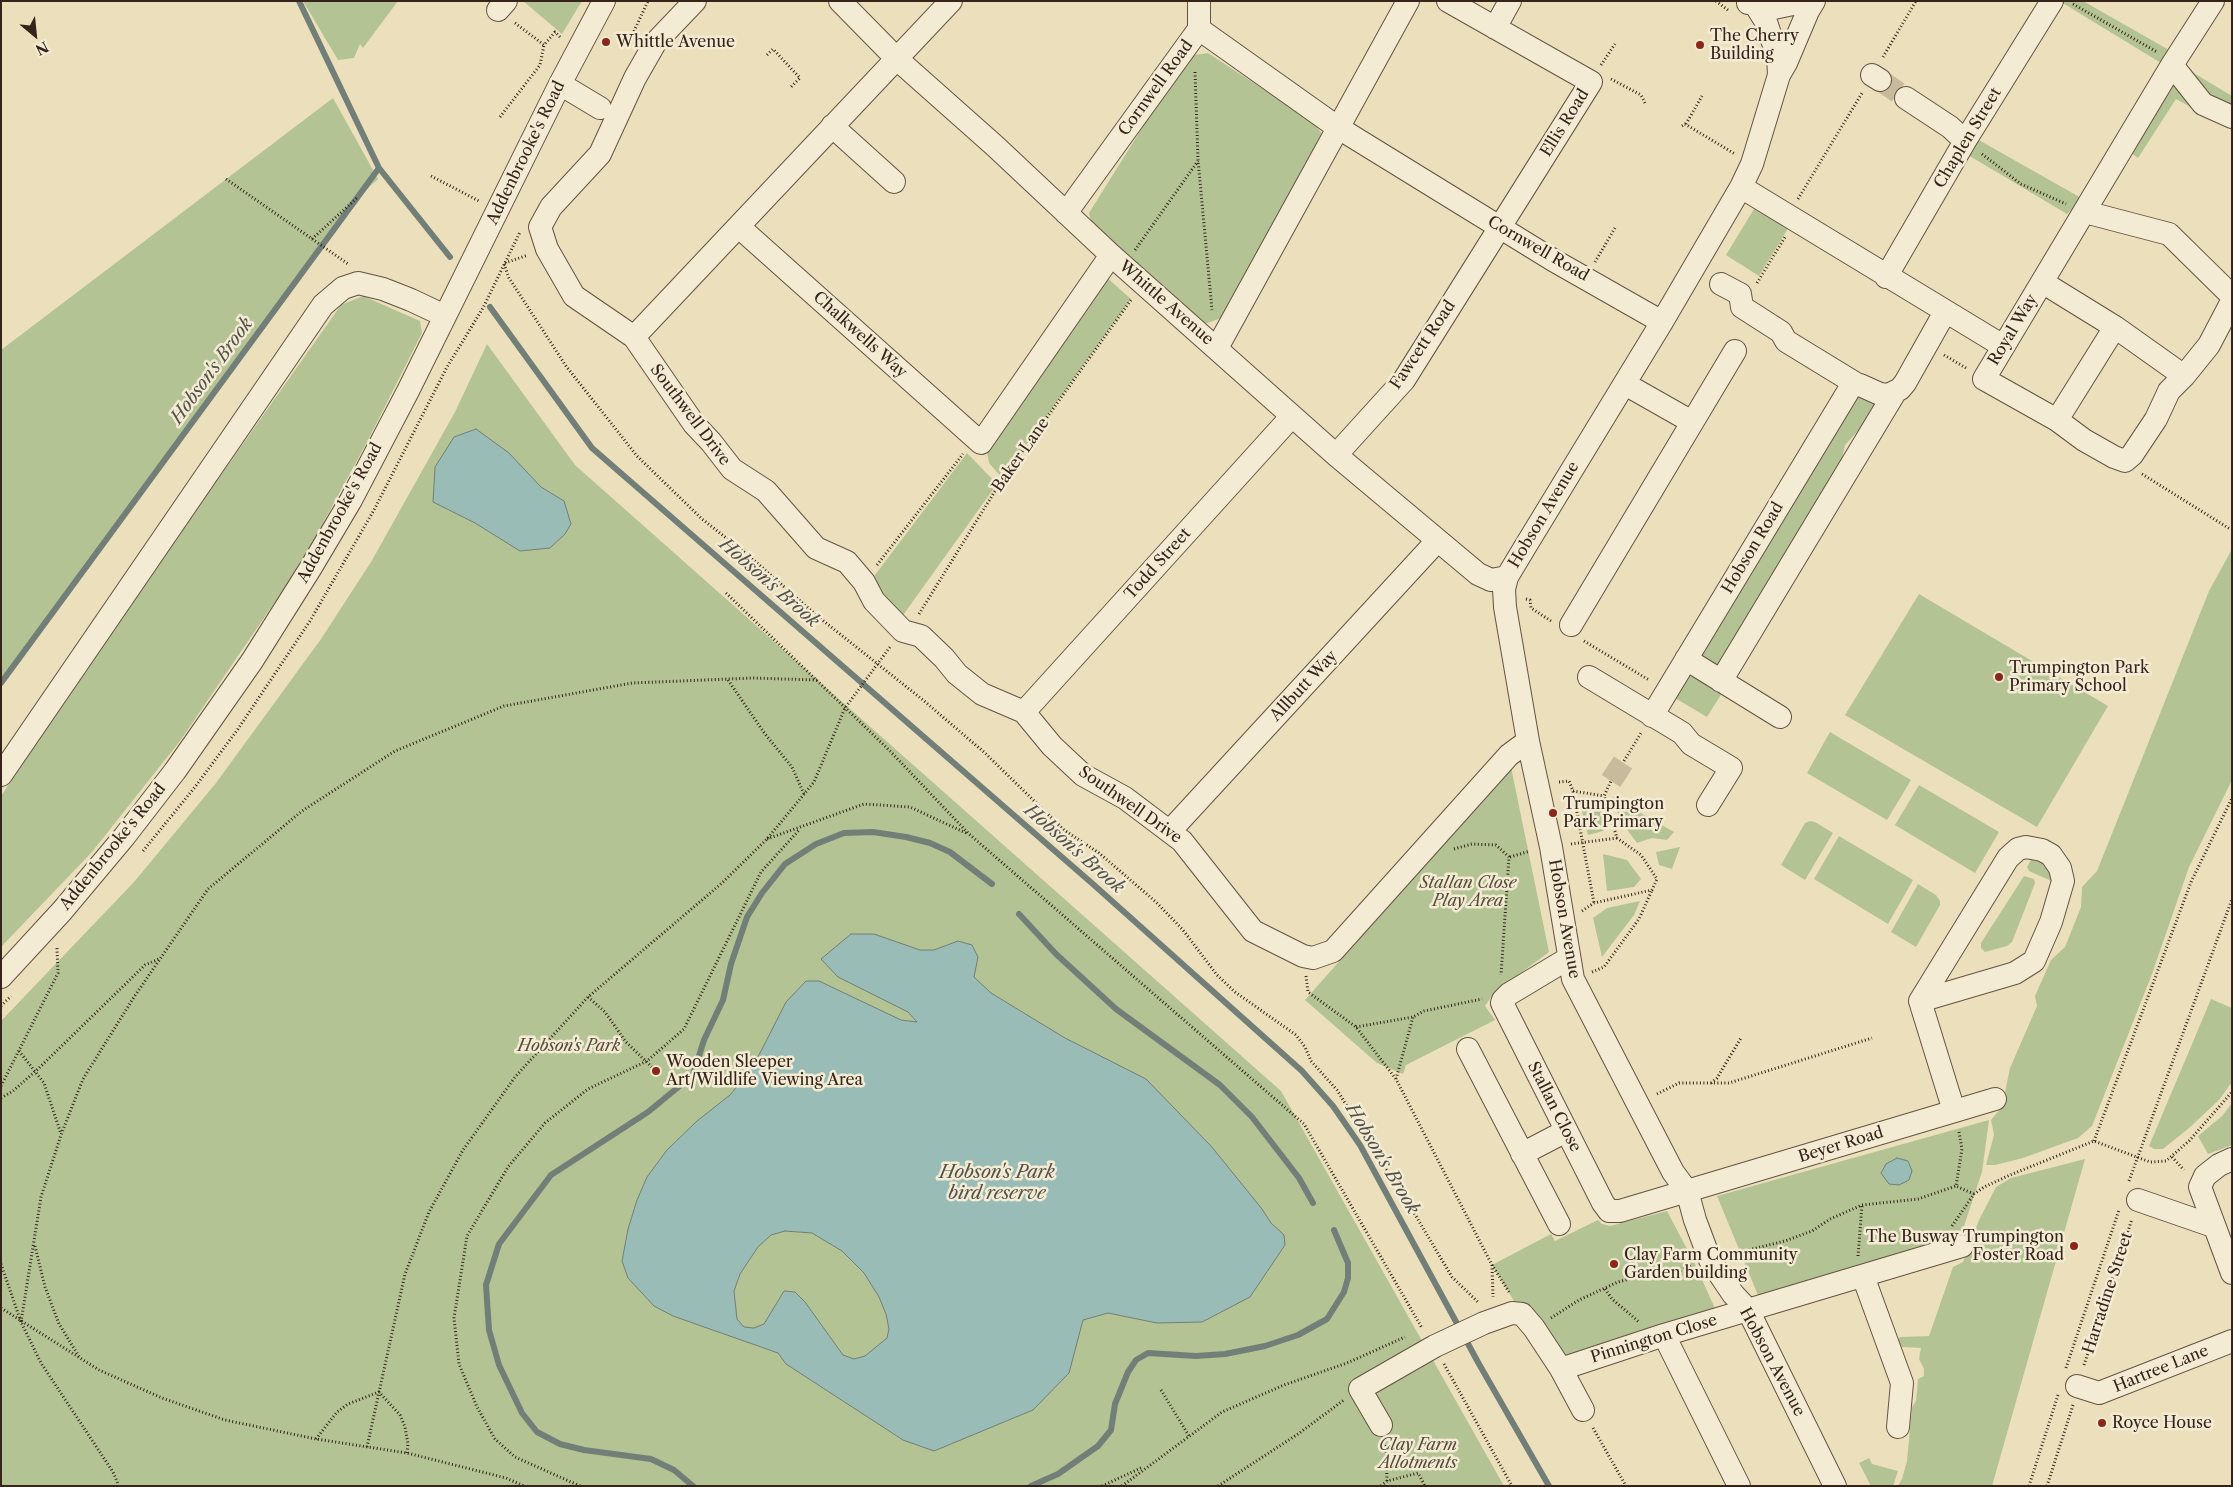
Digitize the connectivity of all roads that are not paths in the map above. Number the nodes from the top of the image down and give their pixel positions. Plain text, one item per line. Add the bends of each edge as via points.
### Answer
1 (604, 1) edge
2 (695, 1) edge
3 (840, 1) edge
4 (951, 1) edge
5 (1199, 1) edge
6 (1408, 1) edge
7 (1448, 1) edge
8 (1510, 1) edge
9 (1807, 1) edge
10 (1814, 1) edge
11 (2052, 1) edge
12 (2212, 1) edge
13 (1751, 4) edge
14 (1495, 28) junction
15 (1199, 29) junction
16 (897, 60) junction
17 (2172, 65) junction
18 (1779, 75) junction
19 (560, 84) junction
20 (1906, 98) tunnel mouth
21 (600, 108) dead end
22 (2232, 117) edge
23 (832, 126) junction
24 (1338, 127) junction
25 (1965, 141) junction
26 (894, 182) dead end
27 (1741, 187) junction
28 (2085, 212) junction
29 (1066, 213) junction
30 (740, 227) junction
31 (1499, 227) junction
32 (1117, 260) junction
33 (1886, 276) junction
34 (2042, 282) junction
35 (1721, 284) dead end
36 (2232, 296) edge
37 (2232, 301) edge
38 (1945, 312) junction
39 (446, 316) junction
40 (1662, 322) junction
41 (2115, 327) junction
42 (634, 338) junction
43 (2003, 346) junction
44 (1217, 348) junction
45 (1735, 351) dead end
46 (2184, 376) junction
47 (1624, 384) junction
48 (1858, 385) junction
49 (1894, 394) junction
50 (1292, 416) junction
51 (2057, 420) junction
52 (1692, 422) junction
53 (1336, 454) junction
54 (1437, 541) junction
55 (1507, 577) junction
56 (1571, 625) dead end
57 (1686, 659) junction
58 (1589, 677) dead end
59 (1721, 681) junction
60 (1024, 712) junction
61 (1652, 716) junction
62 (1780, 717) dead end
63 (1528, 741) junction
64 (1, 775) edge
65 (1708, 805) dead end
66 (1170, 831) junction
67 (1571, 969) junction
68 (1, 977) edge
69 (1920, 1001) junction
70 (1468, 1048) dead end
71 (1995, 1099) dead end
72 (1954, 1111) junction
73 (1566, 1132) junction
74 (1522, 1154) junction
75 (2232, 1159) edge
76 (1687, 1191) junction
77 (2138, 1200) road end
78 (1559, 1224) dead end
79 (2213, 1226) junction
80 (1954, 1248) road end
81 (2232, 1273) edge
82 (1859, 1277) junction
83 (1748, 1310) junction
84 (1655, 1338) junction
85 (2232, 1341) edge
86 (1561, 1369) junction
87 (2077, 1386) road end
88 (1583, 1410) road end
89 (1898, 1427) dead end
90 (1383, 1431) road end
91 (1739, 1486) edge
92 (1835, 1486) edge

1 - 19 street, Addenbrooke's Road
2 - 42 street, Southwell Drive via 655,44 635,78 600,154 551,207 540,227 547,249 574,296
3 - 16 street, Whittle Avenue
4 - 16 street
5 - 15 street
6 - 24 street
7 - 14 street, Ellis Road
8 - 14 street
9 - 13 street via 1774,8
10 - 18 street, Hobson Avenue
11 - 25 street, Chaplen Street
12 - 17 street, Royal Way
13 - 18 street, Hobson Avenue via 1769,29 1778,56
14 - 31 street, Ellis Road via 1594,77
15 - 24 street, Cornwell Road
15 - 29 street, Cornwell Road
16 - 23 street
16 - 29 street, Whittle Avenue
17 - 22 street via 2202,104
17 - 28 street, Royal Way
18 - 27 street, Hobson Avenue via 1752,164
19 - 21 street
19 - 39 street, Addenbrooke's Road
20 - 25 street
23 - 26 street
23 - 30 street
24 - 31 street, Cornwell Road
24 - 44 street
25 - 33 street, Chaplen Street
27 - 33 street via 1795,221 1824,230
27 - 40 street, Hobson Avenue
28 - 34 street, Royal Way
28 - 36 street via 2169,234
29 - 32 street, Whittle Avenue
30 - 32 street, Chalkwells Way via 981,443
30 - 42 street
31 - 40 street, Cornwell Road via 1553,249 1586,277
31 - 53 street, Fawcett Road via 1404,380
32 - 44 street, Whittle Avenue
33 - 38 street
34 - 41 street
34 - 43 street, Royal Way
35 - 48 street via 1740,294 1742,307 1781,332 1786,341
37 - 46 street via 2209,345
38 - 43 street
38 - 49 street via 1905,383
39 - 64 street via 383,289 358,283 343,288 323,305
39 - 68 street, Addenbrooke's Road via 351,500 252,661 124,837
40 - 47 street, Hobson Avenue
41 - 46 street
41 - 51 street
42 - 60 street, Southwell Drive via 694,424 732,469 766,491 816,548 848,562 874,601 905,632 921,636 957,674 982,694
43 - 51 street, Royal Way via 1984,379
44 - 50 street, Whittle Avenue
45 - 52 street
46 - 51 street, Royal Way via 2169,391 2156,419 2132,455 2125,460 2084,440
47 - 52 street
47 - 55 street, Hobson Avenue
48 - 49 street via 1880,394
48 - 57 street, Hobson Road via 1846,395
49 - 59 street
50 - 53 street, Whittle Avenue
50 - 60 street, Todd Street
52 - 56 street
53 - 54 street, Whittle Avenue
54 - 55 street, Whittle Avenue via 1478,574 1491,580
54 - 66 street, Allbutt Way
55 - 63 street, Hobson Avenue via 1505,607
57 - 59 street
57 - 61 street, Hobson Road
58 - 61 street
59 - 62 street
60 - 66 street, Southwell Drive via 1052,746 1083,775 1125,798
61 - 65 street via 1731,768
63 - 66 street, Southwell Drive via 1509,755 1333,951 1313,958 1253,931 1182,841
63 - 67 street, Hobson Avenue via 1551,847
67 - 73 street, Stallan Close via 1501,997
67 - 76 street, Hobson Avenue via 1672,1172
69 - 69 street via 2015,973 2034,961 2051,922 2062,881 2060,868 2051,855 2026,847 2013,852
69 - 72 street
70 - 74 street
71 - 72 street, Beyer Road
72 - 76 street, Beyer Road
73 - 74 street
73 - 76 street, Stallan Close via 1609,1211 1620,1211
74 - 78 street
75 - 79 street via 2205,1176 2200,1187
76 - 83 street, Hobson Avenue via 1710,1260
77 - 79 street
79 - 81 street
80 - 82 street, Pinnington Close
82 - 83 street, Pinnington Close
82 - 89 street via 1902,1383
83 - 84 street, Pinnington Close
83 - 92 street, Hobson Avenue
84 - 86 street, Pinnington Close
84 - 91 street
85 - 87 street, Hartree Lane via 2099,1393
86 - 88 street
86 - 90 street via 1528,1321 1512,1314 1489,1321 1435,1346 1360,1389

